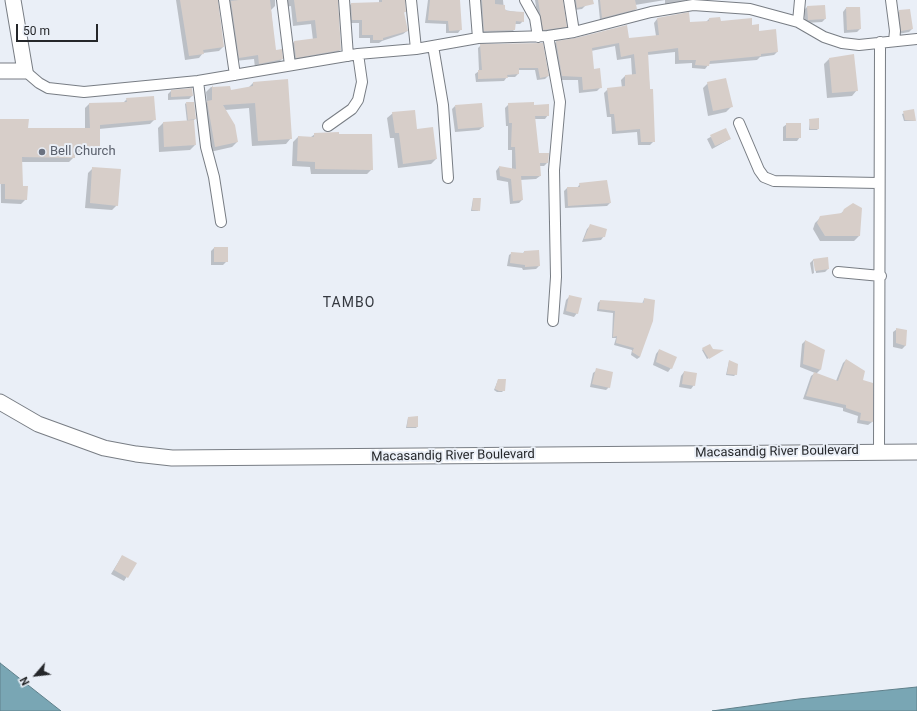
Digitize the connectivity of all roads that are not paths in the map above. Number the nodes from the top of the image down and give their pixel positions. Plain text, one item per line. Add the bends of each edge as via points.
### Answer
1 (13, 0) edge
2 (224, 0) edge
3 (282, 0) edge
4 (344, 0) edge
5 (411, 0) edge
6 (475, 0) edge
7 (525, 0) edge
8 (569, 0) edge
9 (800, 0) edge
10 (891, 0) edge
11 (693, 2) edge
12 (667, 4) edge
13 (798, 22) junction
14 (574, 32) junction
15 (548, 36) junction
16 (538, 37) junction
17 (478, 38) junction
18 (917, 39) edge
19 (894, 41) junction
20 (880, 42) junction
21 (433, 46) junction
22 (416, 49) junction
23 (353, 55) junction
24 (290, 65) junction
25 (0, 71) edge
26 (25, 71) junction
27 (235, 75) junction
28 (198, 81) junction
29 (738, 123) dead end
30 (328, 126) dead end
31 (448, 178) dead end
32 (878, 183) junction
33 (221, 222) dead end
34 (838, 272) dead end
35 (881, 276) junction
36 (553, 322) dead end
37 (0, 402) edge
38 (879, 450) junction
39 (917, 452) edge

1 - 26 street
2 - 27 street
3 - 24 street
4 - 23 street
5 - 22 street
6 - 17 street
7 - 16 street via 535,18
8 - 14 street
9 - 13 street
10 - 19 street
11 - 12 street
11 - 13 street via 750,9
12 - 14 street
13 - 20 street via 842,44
14 - 15 street
15 - 16 street
15 - 36 street via 560,102 554,170 556,277
16 - 17 street
17 - 21 street
18 - 19 street
19 - 20 street
20 - 32 street
21 - 22 street
21 - 31 street via 443,105
22 - 23 street
23 - 24 street
23 - 30 street via 362,72 358,100 352,109
24 - 27 street
25 - 26 street
26 - 28 street via 48,88 84,92
27 - 28 street
28 - 33 street via 206,147
29 - 32 street via 764,177 774,181
32 - 35 street
34 - 35 street
35 - 38 street
37 - 38 street, Macasandig River Boulevard via 38,424 104,448 172,458
38 - 39 street, Macasandig River Boulevard

